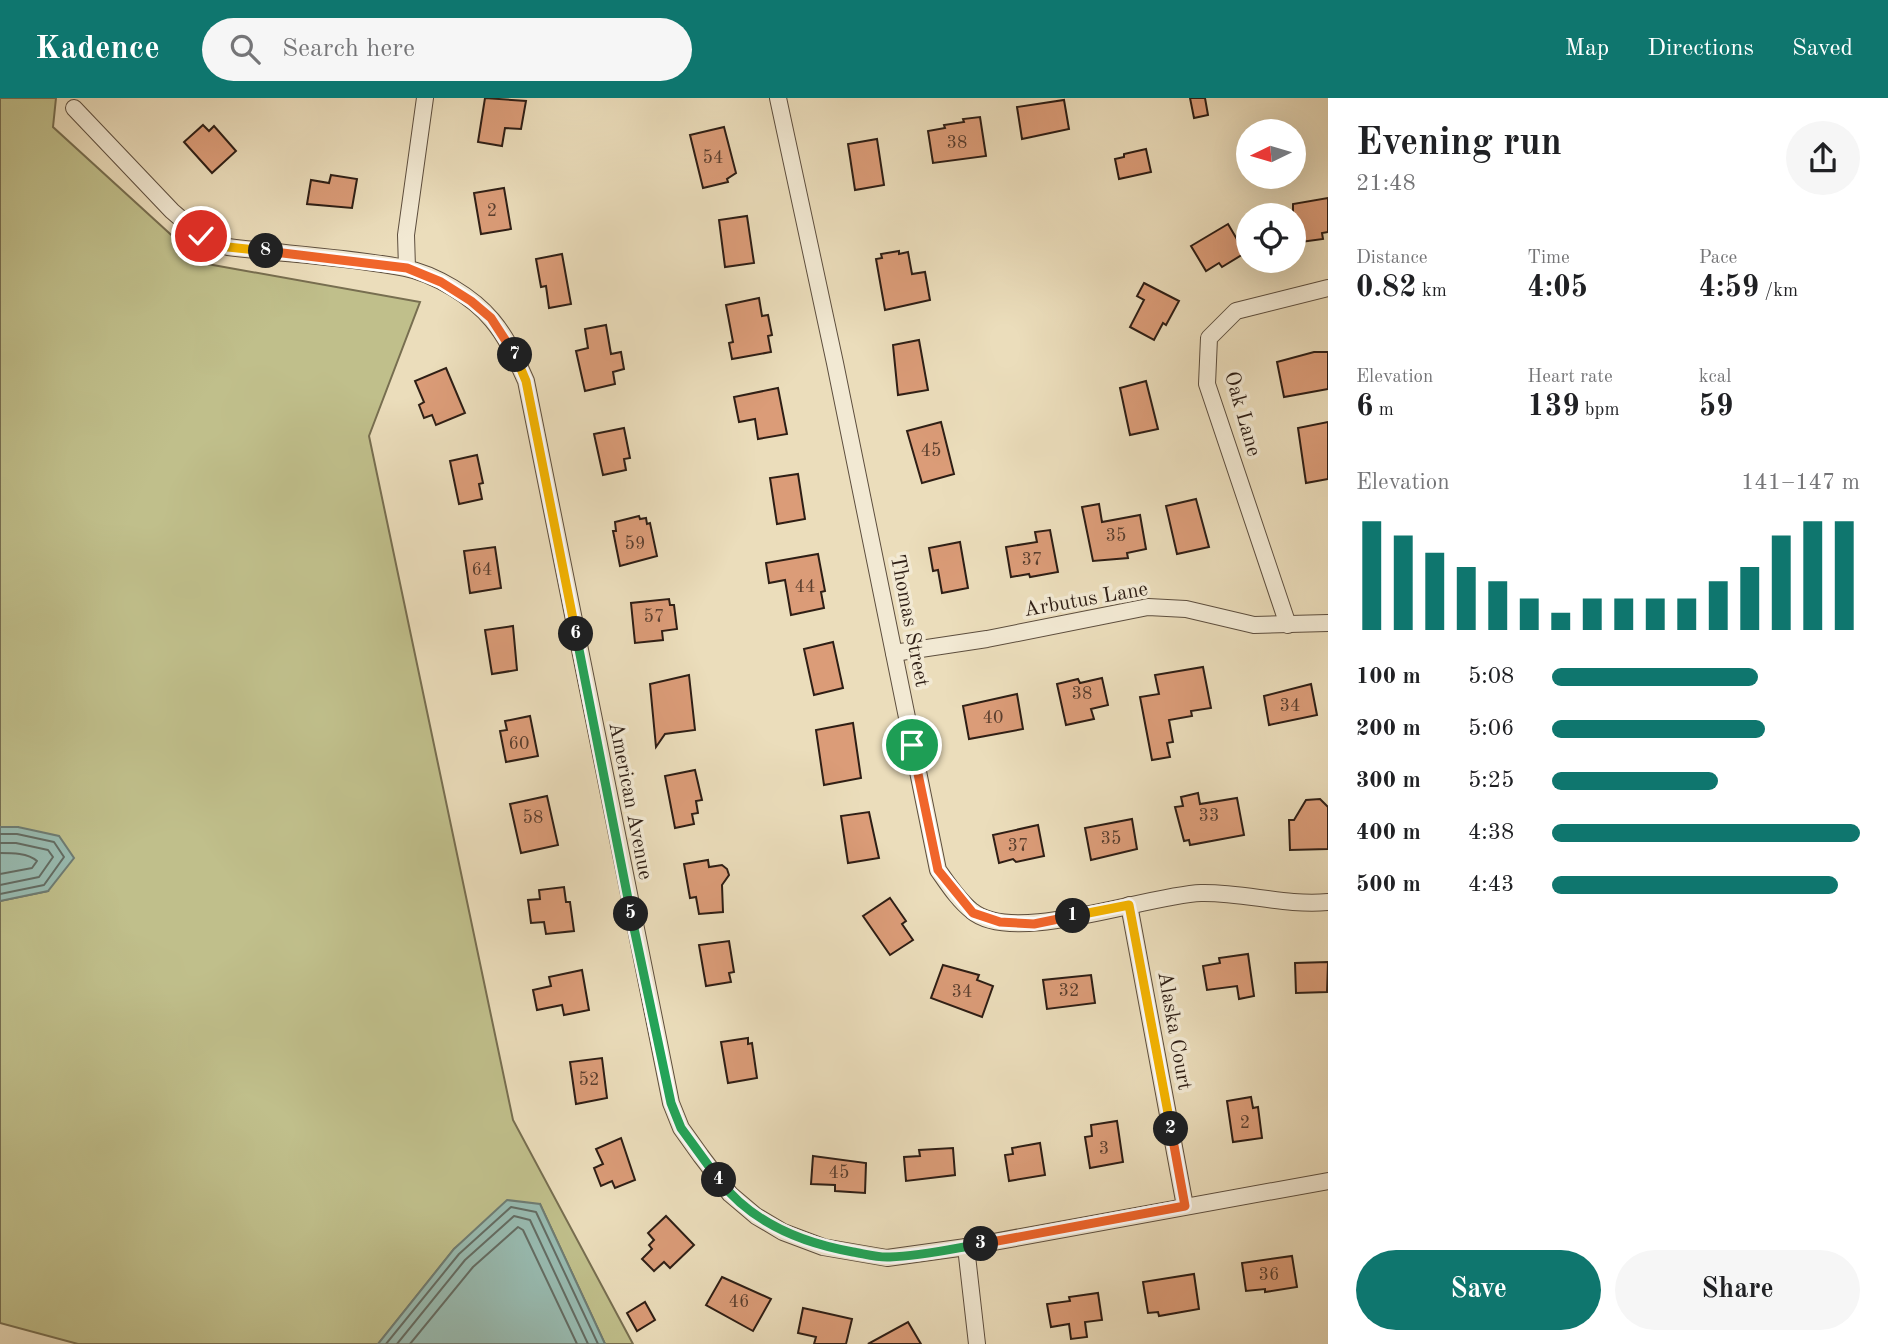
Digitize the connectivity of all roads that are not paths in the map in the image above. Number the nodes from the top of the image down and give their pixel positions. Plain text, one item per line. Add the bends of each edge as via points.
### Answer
1 (425, 98) edge
2 (780, 98) edge
3 (74, 108) dead end
4 (407, 268) junction
5 (1328, 288) edge
6 (1328, 623) edge
7 (1288, 625) junction
8 (894, 653) junction
9 (1328, 902) edge
10 (1129, 905) junction
11 (1328, 1181) edge
12 (1185, 1206) junction
13 (966, 1247) junction
14 (977, 1344) edge

1 - 4 street via 406,235
2 - 8 street, Thomas Street
3 - 4 street, American Avenue via 201,236 228,247
4 - 13 street, American Avenue via 441,282 491,318 510,344 526,381 662,1067 681,1128 730,1194 783,1232 823,1247 887,1258
5 - 7 street, Oak Lane via 1236,312 1209,338 1207,384
6 - 7 street, Arbutus Lane
7 - 8 street, Arbutus Lane via 1254,625 1186,609 1148,607
8 - 10 street, Thomas Street via 938,870 973,913 1000,922 1034,924
9 - 10 street, Thomas Street via 1202,893
10 - 12 street, Alaska Court
11 - 12 street, American Avenue
12 - 13 street, American Avenue
13 - 14 street

